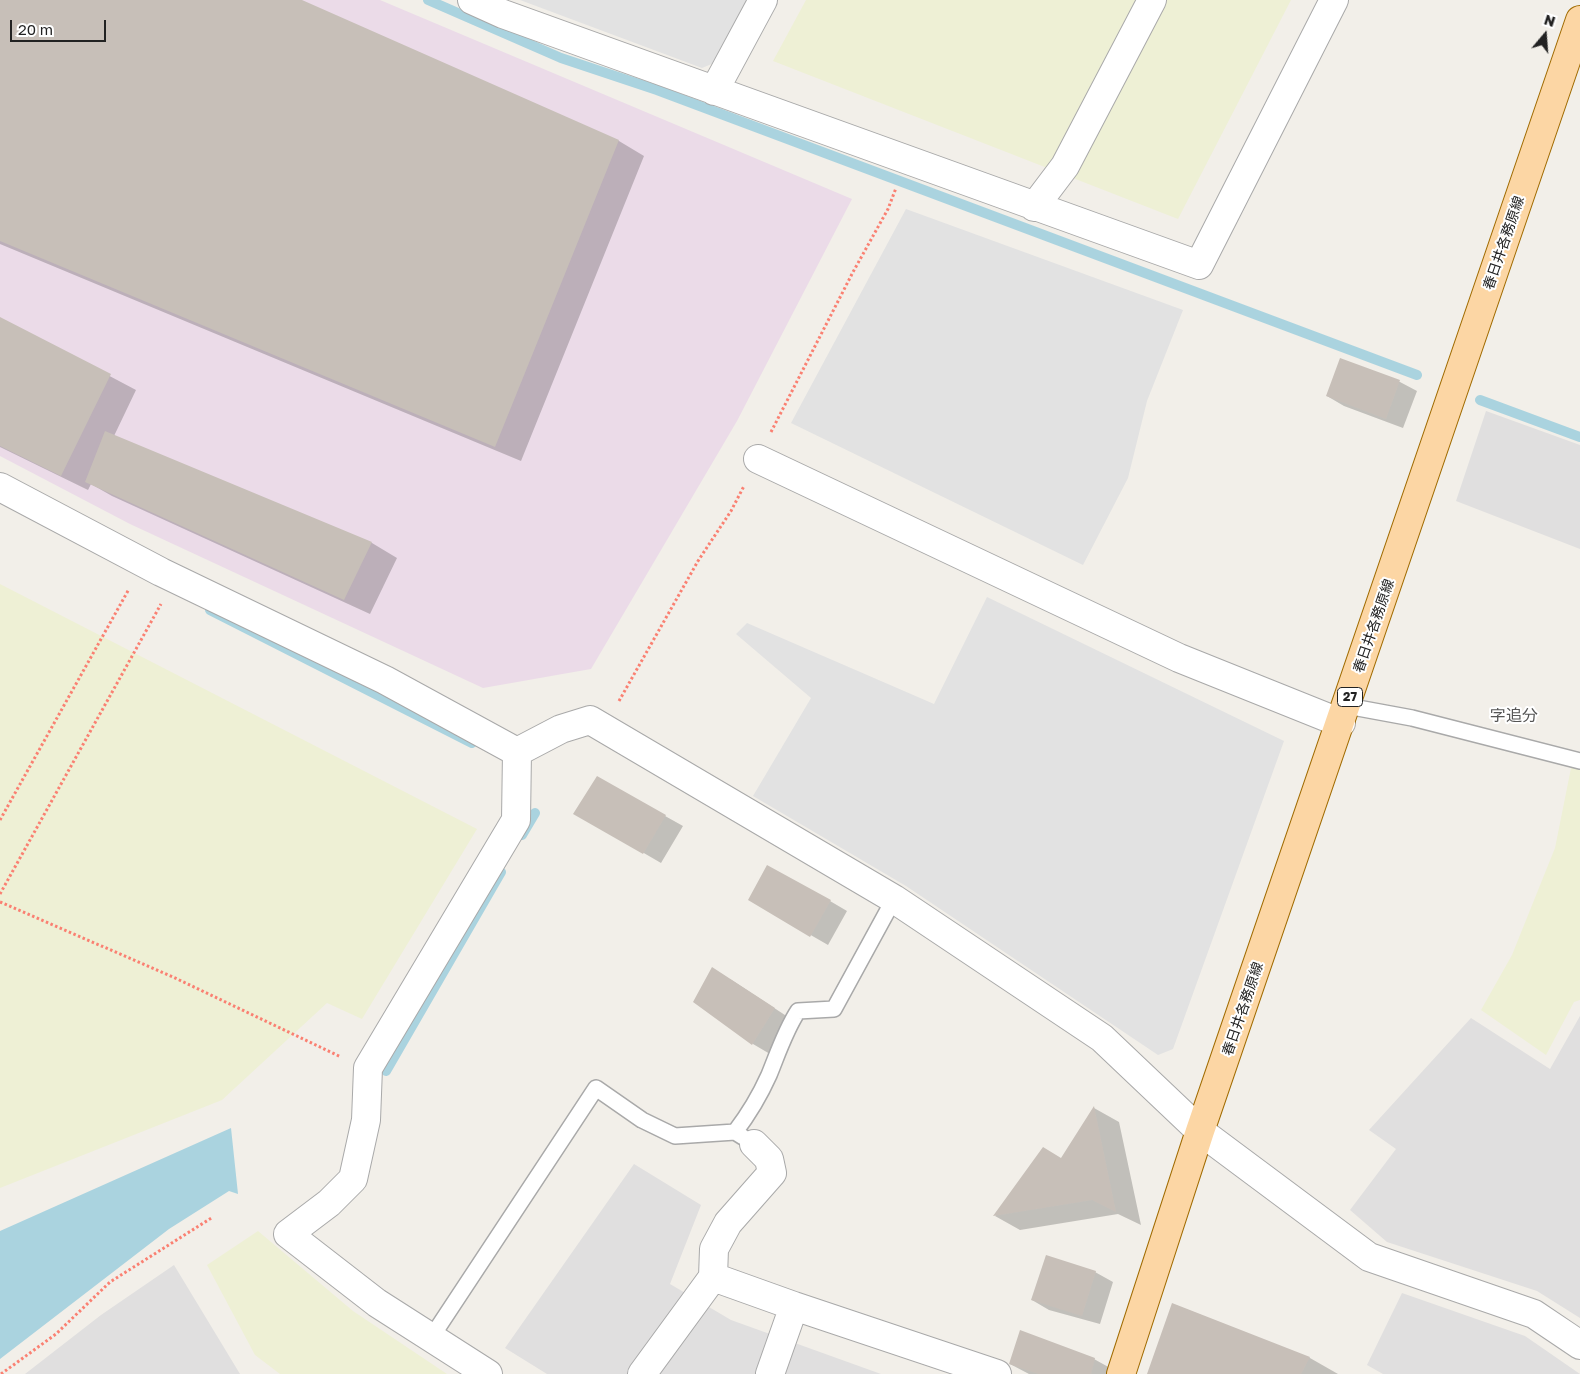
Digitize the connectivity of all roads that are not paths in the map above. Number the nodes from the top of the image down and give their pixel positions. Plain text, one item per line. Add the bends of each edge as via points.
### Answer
1 (472, 0) edge
2 (762, 0) edge
3 (1152, 0) edge
4 (1334, 0) edge
5 (1580, 20) edge
6 (714, 91) junction
7 (1034, 207) junction
8 (758, 459) dead end
9 (0, 486) edge
10 (1344, 714) junction
11 (517, 752) junction
12 (1580, 761) edge
13 (894, 899) junction
14 (1200, 1132) junction
15 (744, 1138) junction
16 (714, 1277) junction
17 (794, 1306) junction
18 (432, 1338) junction
19 (1580, 1345) edge
20 (987, 1372) edge
21 (488, 1374) edge
22 (642, 1374) edge
23 (770, 1374) edge
24 (1121, 1374) edge

1 - 6 street via 502,14
2 - 6 street
3 - 7 street via 1064,166
4 - 7 street via 1199,265
5 - 10 main road, 春日井各務原線 / 27
6 - 7 street
8 - 10 street via 1179,658
9 - 11 street via 161,572 385,680
10 - 12 lane via 1412,718
10 - 14 main road, 春日井各務原線 / 27
11 - 13 street via 561,729 590,720
11 - 18 street via 516,820 368,1068 366,1120 354,1179 288,1234 377,1303
13 - 14 street via 1102,1038
13 - 15 lane via 834,1008 798,1011 788,1026 768,1077 746,1118
14 - 19 street via 1369,1256 1534,1314
14 - 24 main road, 春日井各務原線 / 27
15 - 16 street via 769,1159 772,1174 728,1223 714,1249
15 - 18 lane via 675,1136 642,1120 596,1088
16 - 17 street
16 - 22 street
17 - 20 street
17 - 23 street
18 - 21 street

